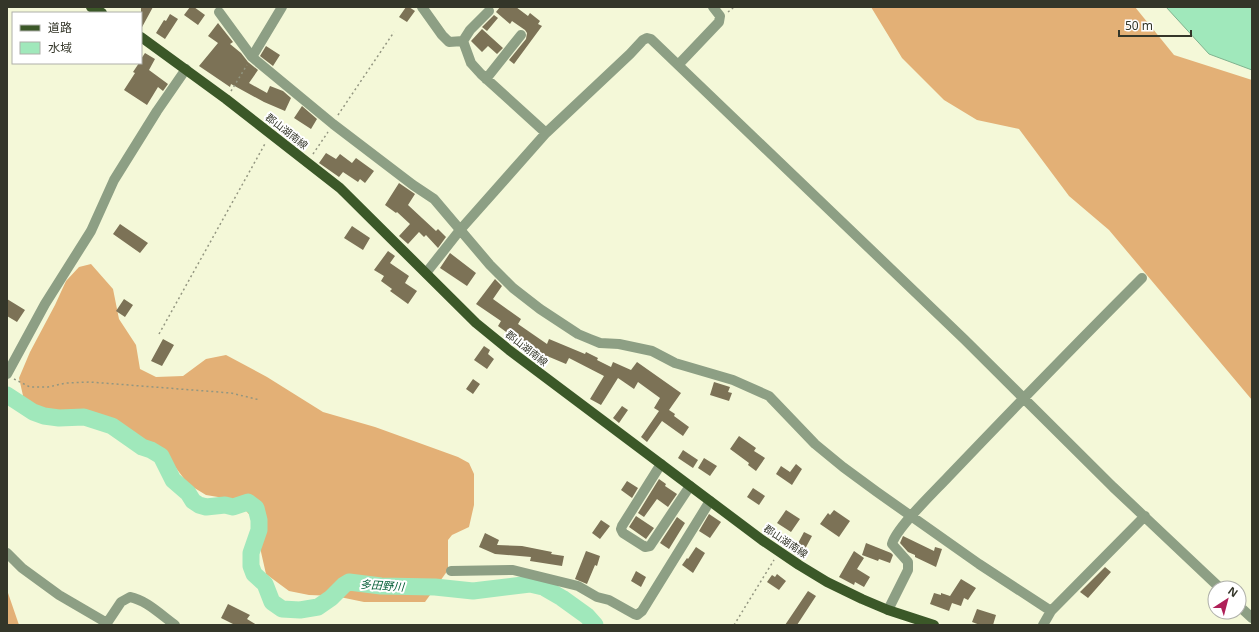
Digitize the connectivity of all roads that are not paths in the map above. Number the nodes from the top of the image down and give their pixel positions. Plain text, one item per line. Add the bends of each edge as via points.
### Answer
1 (91, 7) edge
2 (282, 7) edge
3 (422, 7) edge
4 (714, 7) edge
5 (489, 11) dead end
6 (100, 12) edge
7 (218, 12) dead end
8 (521, 35) dead end
9 (142, 38) edge
10 (463, 41) junction
11 (252, 57) junction
12 (679, 64) junction
13 (186, 69) junction
14 (486, 79) junction
15 (546, 133) junction
16 (460, 230) junction
17 (426, 274) junction
18 (1142, 278) dead end
19 (10, 376) edge
20 (1024, 397) junction
21 (661, 464) junction
22 (690, 486) junction
23 (710, 501) junction
24 (912, 516) junction
25 (1145, 516) junction
26 (7, 553) edge
27 (451, 571) dead end
28 (1212, 580) edge
29 (888, 610) junction
30 (1051, 611) junction
31 (931, 624) edge
32 (175, 625) edge
33 (1043, 625) edge

1 - 6 main road
2 - 11 street
3 - 10 street via 449,42
4 - 12 street via 720,16 719,22
5 - 10 street
7 - 11 street
8 - 14 street
9 - 13 main road, 郡山湖南線
10 - 14 street via 471,63
11 - 16 street via 333,124 434,199
12 - 15 street via 652,39 642,40
12 - 20 street
13 - 17 main road, 郡山湖南線 via 340,188
13 - 19 street via 114,180 91,231 46,304
14 - 15 street
15 - 16 street
16 - 17 street
16 - 24 street via 513,288 578,334 600,342 652,351 675,363 733,380 769,396 815,444
17 - 21 main road, 郡山湖南線 via 476,323 509,350
18 - 20 street
20 - 24 street
20 - 25 street
21 - 22 main road, 郡山湖南線
21 - 22 street via 622,526 624,533 645,547 650,546
22 - 23 main road, 郡山湖南線
23 - 27 street via 642,611 637,615 578,586 513,570
23 - 29 main road, 郡山湖南線 via 779,552 827,582
24 - 29 street via 892,544 909,564
24 - 30 street
25 - 28 street
25 - 30 street
26 - 32 street via 22,568 59,595 107,623 121,602 130,597 147,604
29 - 31 main road, 郡山湖南線
30 - 33 street

